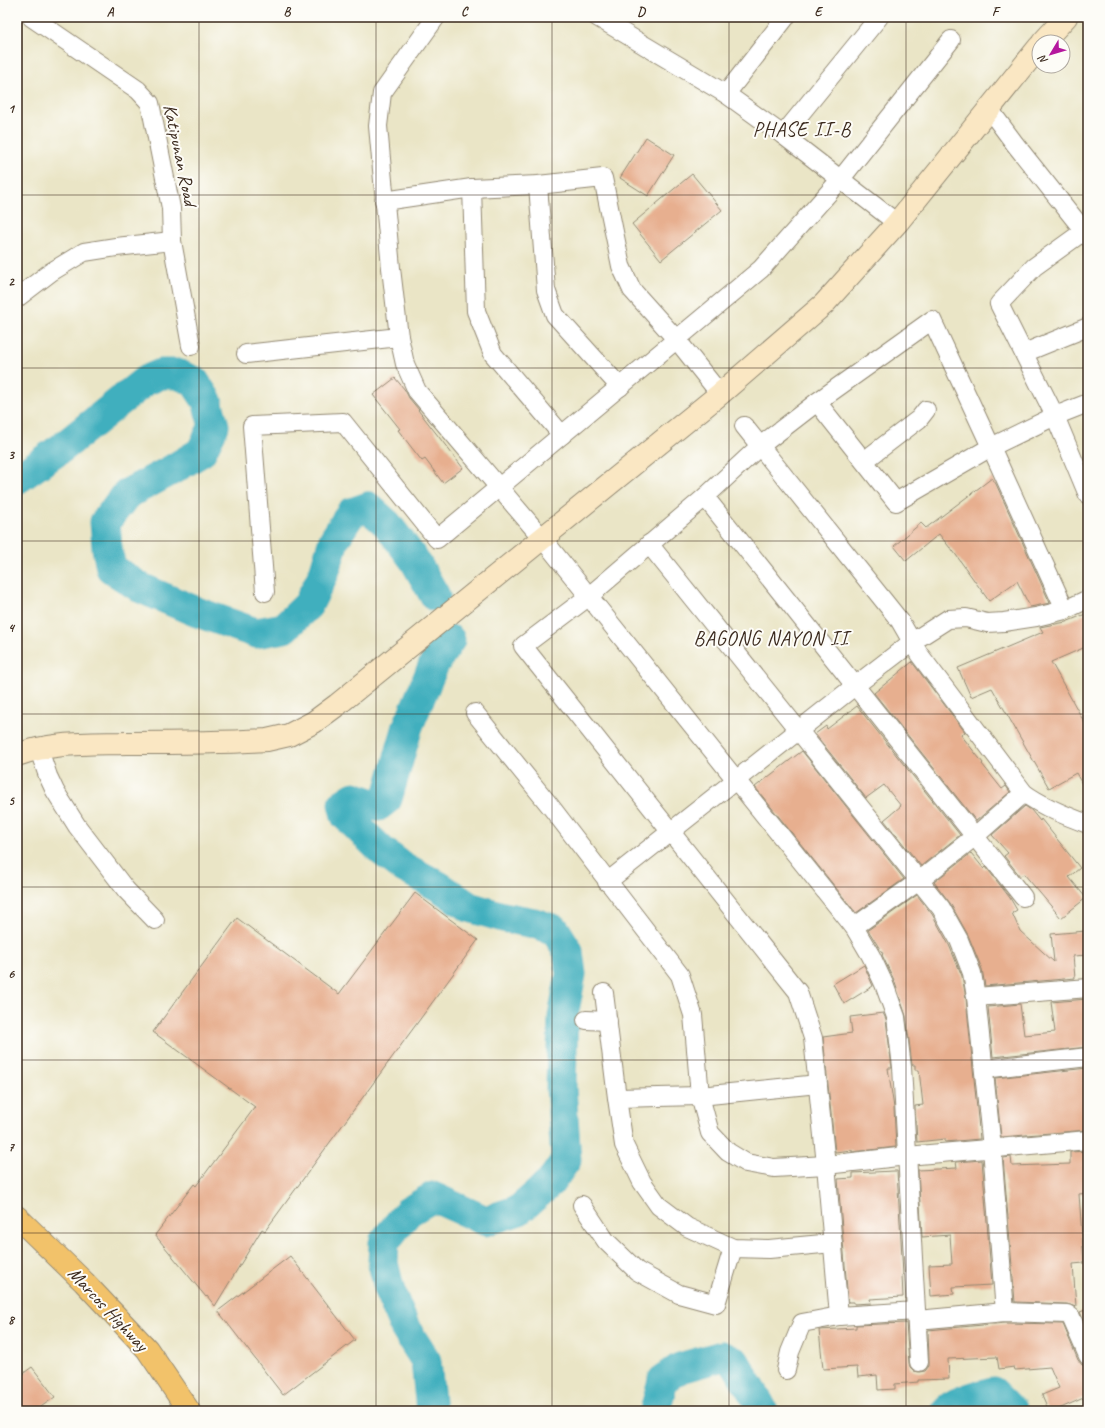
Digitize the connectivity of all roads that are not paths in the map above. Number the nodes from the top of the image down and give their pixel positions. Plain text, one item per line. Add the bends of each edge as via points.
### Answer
1 (31, 17) edge
2 (436, 17) edge
3 (597, 17) edge
4 (879, 17) edge
5 (1066, 17) edge
6 (779, 19) edge
7 (1050, 34) edge
8 (950, 40) dead end
9 (1031, 57) edge
10 (726, 94) junction
11 (989, 109) junction
12 (783, 135) junction
13 (840, 180) junction
14 (538, 185) junction
15 (472, 188) junction
16 (384, 200) junction
17 (897, 223) junction
18 (1086, 234) edge
19 (172, 241) junction
20 (17, 298) edge
21 (1088, 327) edge
22 (399, 337) junction
23 (676, 340) junction
24 (191, 346) dead end
25 (1024, 353) junction
26 (246, 354) dead end
27 (620, 386) junction
28 (720, 394) junction
29 (817, 402) junction
30 (1088, 403) edge
31 (926, 410) dead end
32 (1055, 416) junction
33 (744, 426) dead end
34 (562, 436) junction
35 (760, 446) junction
36 (991, 446) junction
37 (864, 461) junction
38 (500, 487) junction
39 (1088, 495) edge
40 (705, 497) junction
41 (542, 538) junction
42 (649, 544) junction
43 (265, 592) dead end
44 (588, 597) junction
45 (1088, 599) edge
46 (1065, 610) junction
47 (912, 642) junction
48 (856, 685) junction
49 (475, 713) dead end
50 (798, 730) junction
51 (39, 750) junction
52 (17, 755) edge
53 (736, 779) junction
54 (1024, 793) junction
55 (1088, 824) edge
56 (670, 832) junction
57 (974, 837) junction
58 (919, 881) junction
59 (607, 882) junction
60 (1023, 897) dead end
61 (155, 920) dead end
62 (854, 927) junction
63 (1088, 988) edge
64 (604, 993) dead end
65 (976, 997) junction
66 (586, 1020) dead end
67 (608, 1021) junction
68 (1088, 1057) edge
69 (984, 1068) junction
70 (818, 1084) junction
71 (700, 1096) junction
72 (617, 1098) junction
73 (1088, 1140) edge
74 (992, 1148) junction
75 (907, 1156) junction
76 (826, 1165) junction
77 (582, 1205) dead end
78 (17, 1217) edge
79 (833, 1243) junction
80 (733, 1248) junction
81 (1005, 1312) junction
82 (838, 1316) junction
83 (917, 1316) junction
84 (1088, 1356) edge
85 (919, 1362) dead end
86 (786, 1370) dead end
87 (188, 1411) edge

1 - 19 street, Katipunan Road via 138,90 150,103 171,208
2 - 16 street via 382,93 378,126
3 - 10 street
4 - 12 street
5 - 7 street
6 - 10 street
8 - 13 street
9 - 11 street
10 - 12 street
11 - 17 street
11 - 18 street
12 - 13 street
13 - 17 street
13 - 23 street via 761,269
14 - 15 street
14 - 23 street via 603,178 621,266 632,290
14 - 27 street via 546,290 555,315
15 - 16 street
15 - 34 street via 476,311 493,354
16 - 22 street
17 - 28 street via 824,304
18 - 25 street via 1034,267 999,304
19 - 20 street via 84,252 51,272
19 - 24 street, Katipunan Road
21 - 25 street
22 - 26 street
22 - 38 street via 405,364 417,391
23 - 27 street
23 - 28 street
25 - 32 street
27 - 34 street
28 - 41 street
29 - 35 street
29 - 36 street via 932,320
29 - 37 street
30 - 32 street
31 - 37 street via 919,419
32 - 36 street
32 - 39 street
33 - 35 street
34 - 38 street
35 - 40 street
35 - 47 street via 900,621
36 - 37 street via 896,502
36 - 46 street
38 - 41 street
38 - 43 street via 437,539 343,422 252,426
40 - 42 street
40 - 48 street
41 - 44 street
41 - 51 street via 337,705 314,722 289,735 267,740 94,743
42 - 44 street
42 - 50 street
44 - 53 street
44 - 56 street via 523,646
45 - 46 street
46 - 47 street via 1004,622 948,619
47 - 48 street
47 - 54 street
48 - 50 street
48 - 57 street
49 - 59 street
50 - 53 street
50 - 58 street
51 - 52 street
51 - 61 street via 55,791 77,826 126,890
53 - 56 street
53 - 62 street
54 - 55 street via 1034,801
54 - 57 street
56 - 59 street
56 - 70 street via 798,992 813,1038
57 - 58 street
57 - 60 street
58 - 62 street
58 - 65 street via 941,908 959,940 972,973
59 - 71 street via 680,974 693,1015
62 - 75 street via 871,956 896,1017 902,1067
63 - 65 street
64 - 67 street
65 - 69 street
66 - 67 street
67 - 72 street
68 - 69 street
69 - 74 street
70 - 71 street
70 - 76 street
71 - 72 street
71 - 76 street via 710,1133 728,1152 746,1163 774,1168
72 - 80 street via 624,1145 642,1182 659,1206 687,1227
73 - 74 street
74 - 75 street
74 - 81 street
75 - 76 street
75 - 83 street
76 - 79 street
77 - 80 street via 606,1241 637,1271 679,1294 716,1304
78 - 87 main road, Marcos Highway via 84,1282 147,1349
79 - 80 street via 769,1249
79 - 82 street
81 - 83 street
81 - 84 street via 1067,1314 1071,1317
82 - 83 street
82 - 86 street via 802,1323 790,1352
83 - 85 street

